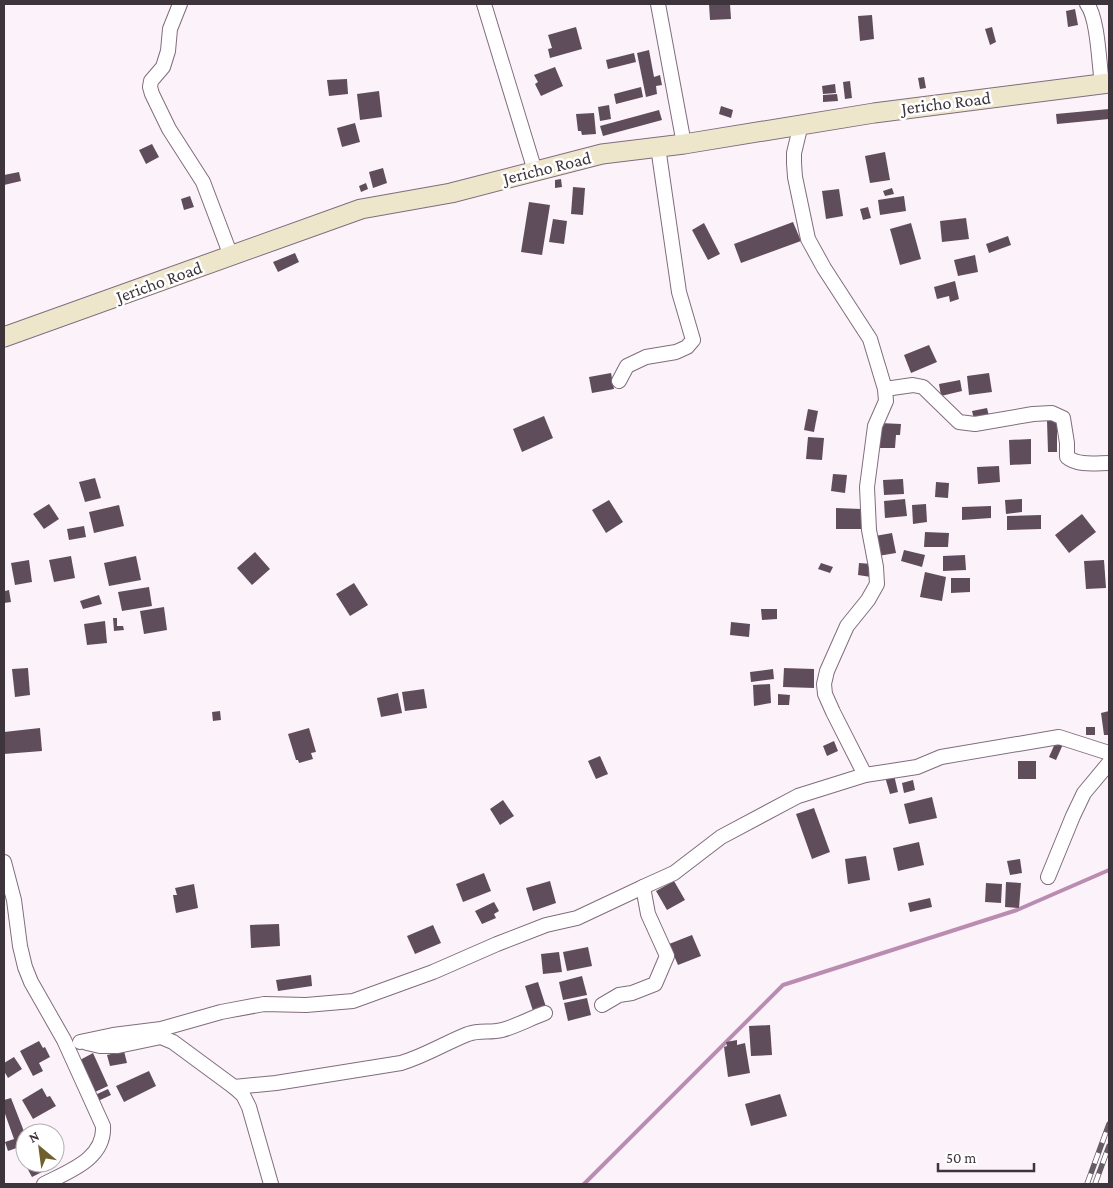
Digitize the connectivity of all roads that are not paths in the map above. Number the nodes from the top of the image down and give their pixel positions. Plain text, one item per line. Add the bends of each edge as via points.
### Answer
1 (180, 4) edge
2 (484, 4) edge
3 (658, 4) edge
4 (1087, 4) edge
5 (1106, 83) edge
6 (801, 124) junction
7 (684, 144) junction
8 (658, 147) junction
9 (536, 171) junction
10 (231, 256) junction
11 (4, 337) edge
12 (619, 381) dead end
13 (885, 389) junction
14 (1109, 463) edge
15 (1109, 753) edge
16 (1109, 763) edge
17 (865, 775) junction
18 (4, 862) edge
19 (1048, 877) dead end
20 (643, 887) junction
21 (602, 1005) dead end
22 (545, 1013) dead end
23 (64, 1040) junction
24 (80, 1042) junction
25 (234, 1087) junction
26 (44, 1184) edge
27 (271, 1184) edge

1 - 10 street via 170,28 163,67 150,87 169,129 202,182
2 - 9 street
3 - 7 street
4 - 5 street via 1091,8
5 - 6 street, Jericho Road
6 - 7 street, Jericho Road
6 - 13 street via 794,163 808,239 870,339
7 - 8 street, Jericho Road
8 - 9 street, Jericho Road via 602,154
8 - 12 street via 679,292 693,340 676,352 646,357 627,366
9 - 10 street, Jericho Road via 451,193 361,210
10 - 11 street, Jericho Road
13 - 14 street via 913,385 923,387 959,422 975,424 1052,413 1063,418 1070,460
13 - 17 street via 886,401 875,426 867,487 877,584 847,626 824,684 833,712
15 - 17 street via 1059,737 941,757 917,767
16 - 19 street via 1084,793
17 - 20 street via 798,796 721,837 674,873
18 - 23 street via 25,967
20 - 21 street via 648,914 667,956 655,984 619,995
20 - 24 street via 577,918 538,928 425,976 353,1001 264,1004 161,1029
22 - 25 street via 502,1030 479,1030 401,1063
23 - 24 street
23 - 26 street via 103,1126 103,1134 93,1155
24 - 25 street via 118,1046 161,1038 172,1042
25 - 27 street via 249,1107

